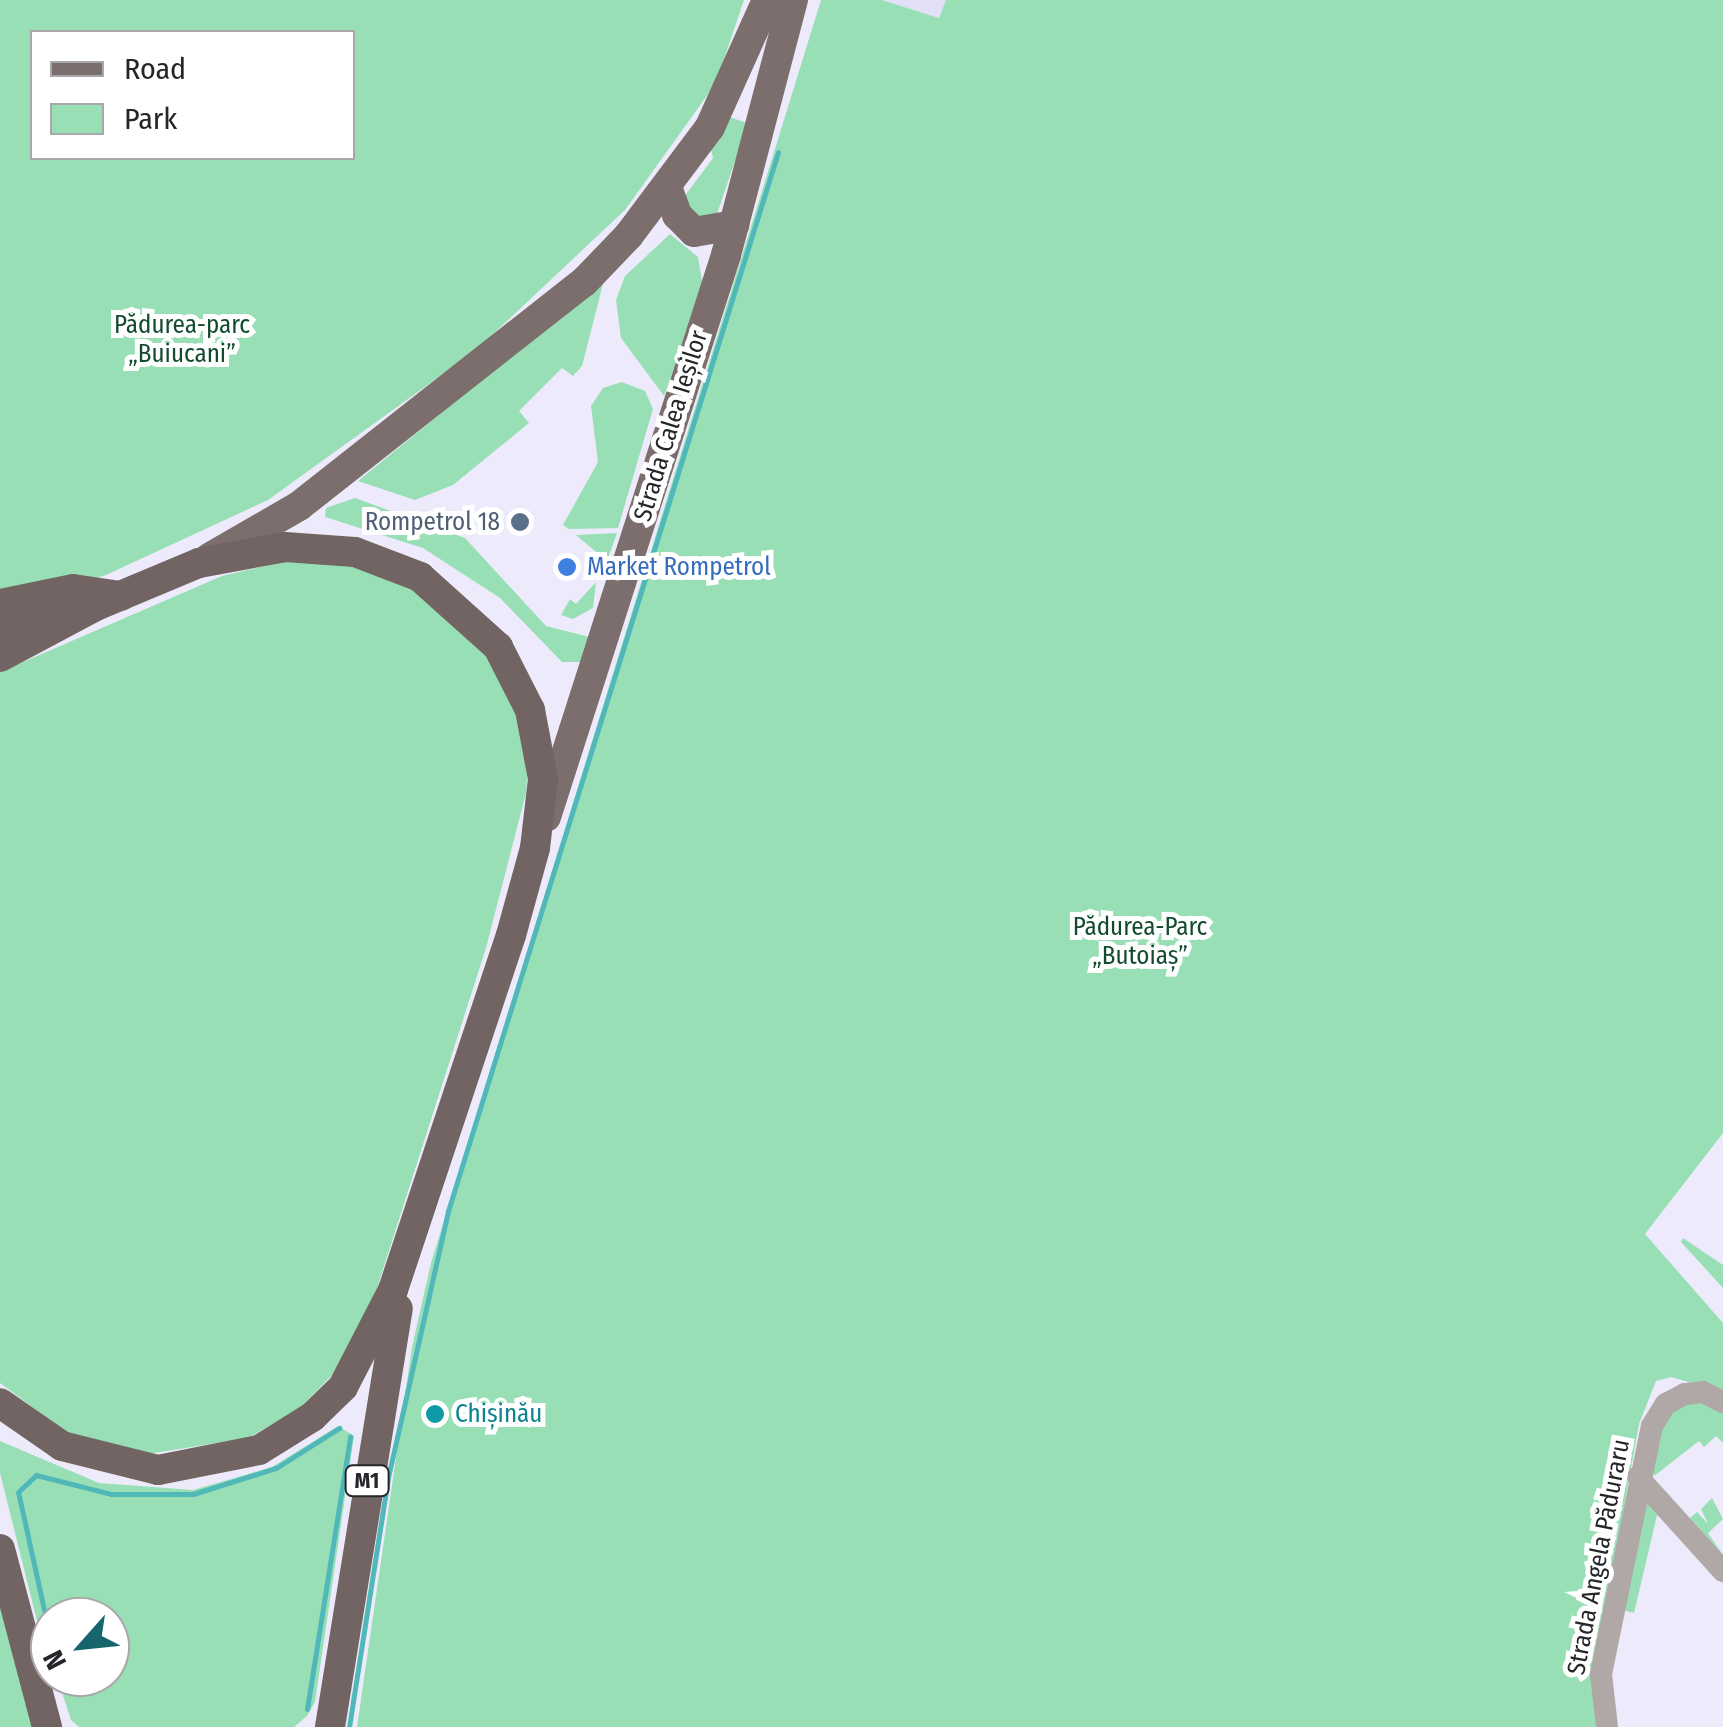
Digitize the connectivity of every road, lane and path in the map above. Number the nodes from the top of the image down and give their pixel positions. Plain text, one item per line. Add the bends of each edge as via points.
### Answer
1 (768, 0) edge
2 (793, 0) edge
3 (668, 188) junction
4 (734, 225) junction
5 (199, 564) junction
6 (108, 601) junction
7 (0, 604) edge
8 (0, 628) edge
9 (0, 657) edge
10 (535, 848) junction
11 (411, 1236) junction
12 (1723, 1402) edge
13 (0, 1403) edge
14 (1638, 1476) junction
15 (0, 1550) edge
16 (1723, 1571) edge
17 (47, 1727) edge
18 (330, 1727) edge
19 (1607, 1727) edge

1 - 3 main road via 735,84
2 - 4 main road, Strada Calea Ieșilor
3 - 4 main road via 677,215 694,232
3 - 5 main road via 584,282 477,372 299,506
4 - 10 main road, Strada Calea Ieșilor
5 - 6 highway
5 - 10 highway via 320,547 388,562 449,597 498,648 530,710 542,779
6 - 7 highway via 74,589
6 - 8 highway
6 - 9 highway
10 - 11 highway
11 - 13 highway via 380,1323 343,1387 312,1417 259,1450 190,1468 124,1465 62,1446
11 - 18 highway, M1
12 - 14 street, Strada Angela Păduraru via 1694,1392 1666,1404
14 - 16 street
14 - 19 street, Strada Angela Păduraru via 1601,1674
15 - 17 highway

